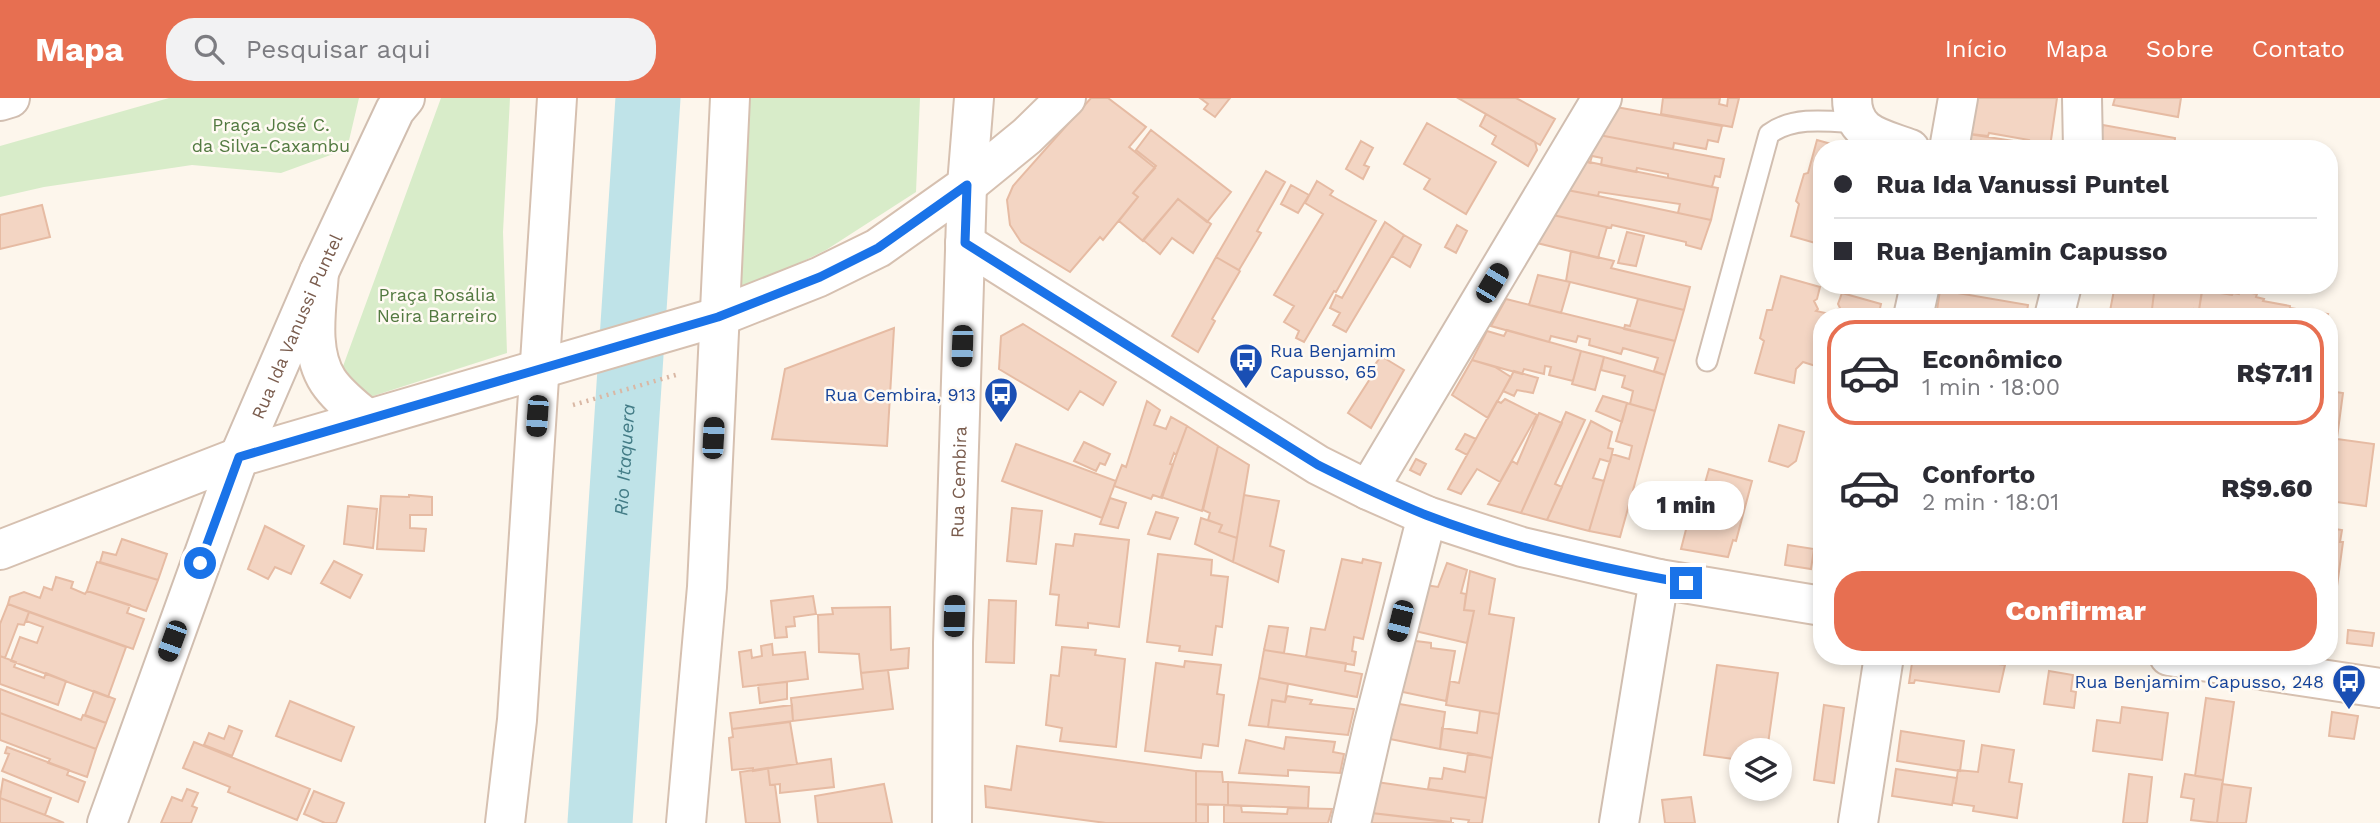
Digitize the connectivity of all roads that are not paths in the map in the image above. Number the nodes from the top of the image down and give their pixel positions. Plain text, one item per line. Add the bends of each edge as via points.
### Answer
1 (10, 98) edge
2 (557, 98) edge
3 (730, 98) edge
4 (974, 98) edge
5 (1066, 98) edge
6 (1602, 98) edge
7 (1958, 98) edge
8 (2082, 98) edge
9 (0, 101) edge
10 (398, 102) edge
11 (1854, 111) edge
12 (1886, 140) edge
13 (1951, 140) edge
14 (2083, 140) edge
15 (967, 185) junction
16 (965, 243) junction
17 (319, 272) junction
18 (703, 322) junction
19 (1707, 361) dead end
20 (548, 369) junction
21 (367, 419) junction
22 (239, 457) junction
23 (1368, 490) junction
24 (1427, 516) junction
25 (0, 550) edge
26 (1659, 579) junction
27 (1813, 605) edge
28 (1883, 665) edge
29 (2228, 665) edge
30 (2380, 688) edge
31 (107, 823) edge
32 (505, 823) edge
33 (685, 823) edge
34 (952, 823) edge
35 (1351, 823) edge
36 (1619, 823) edge
37 (1858, 823) edge

1 - 9 street
2 - 20 street
3 - 18 street
4 - 15 street, Rua Cembira
5 - 15 street
6 - 23 street
7 - 13 street
8 - 14 street
10 - 17 street, Rua Ida Vanussi Puntel
11 - 12 street via 1875,136
11 - 19 lane via 1780,126 1769,135
15 - 16 street, Rua Cembira
15 - 18 street via 878,248 820,277
16 - 23 street via 1318,465
16 - 34 street, Rua Cembira
17 - 21 street via 318,360 327,380
17 - 22 street, Rua Ida Vanussi Puntel
18 - 20 street
18 - 33 street via 707,587
20 - 21 street
20 - 32 street
21 - 22 street
22 - 25 street
22 - 31 street, Rua Ida Vanussi Puntel
23 - 24 street
24 - 26 street via 1522,547
24 - 35 street
26 - 27 street
26 - 36 street
28 - 37 street
29 - 30 street

